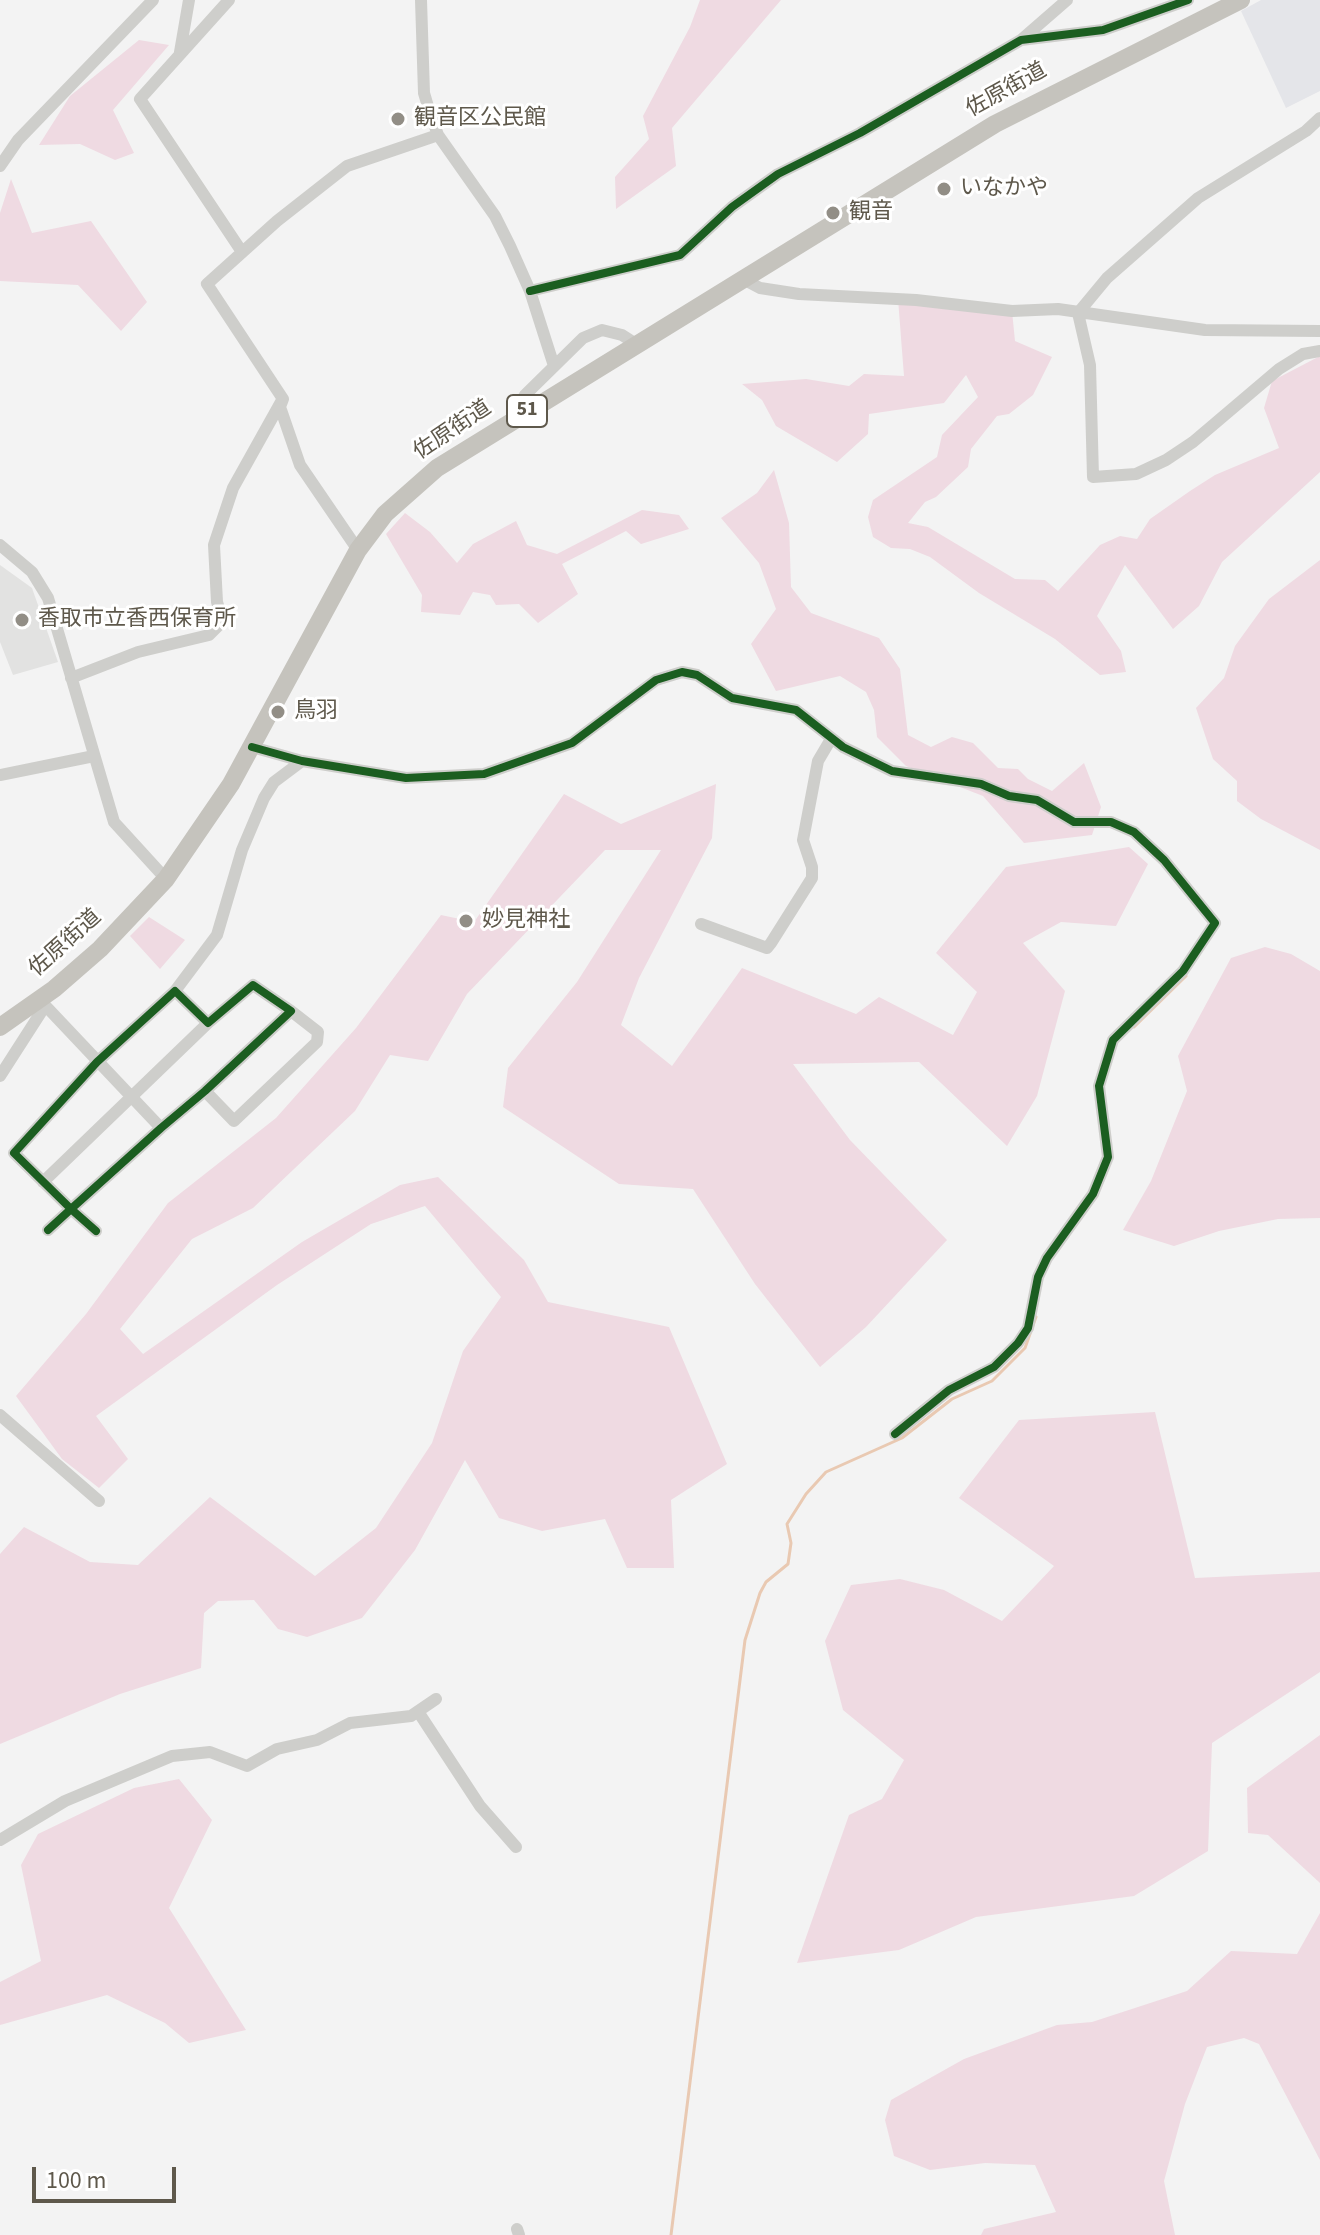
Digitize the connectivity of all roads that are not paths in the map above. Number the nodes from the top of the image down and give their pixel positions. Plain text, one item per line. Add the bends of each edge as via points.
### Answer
1 (153, 0) edge
2 (189, 0) edge
3 (229, 0) edge
4 (421, 0) edge
5 (1067, 0) edge
6 (1188, 0) edge
7 (1241, 0) edge
8 (1021, 40) junction
9 (179, 53) junction
10 (1320, 118) edge
11 (438, 135) junction
12 (0, 166) edge
13 (242, 252) junction
14 (743, 279) junction
15 (530, 291) junction
16 (1078, 313) junction
17 (1314, 331) edge
18 (636, 344) junction
19 (1320, 351) edge
20 (554, 366) junction
21 (283, 399) junction
22 (508, 423) junction
23 (0, 545) edge
24 (358, 550) junction
25 (71, 678) junction
26 (831, 739) junction
27 (252, 747) junction
28 (94, 756) junction
29 (302, 761) junction
30 (0, 775) edge
31 (166, 879) junction
32 (701, 924) dead end
33 (175, 991) junction
34 (42, 1003) junction
35 (291, 1011) junction
36 (208, 1023) junction
37 (0, 1027) edge
38 (97, 1062) junction
39 (0, 1076) edge
40 (205, 1091) junction
41 (129, 1096) junction
42 (161, 1128) junction
43 (43, 1182) junction
44 (71, 1209) junction
45 (48, 1230) dead end
46 (96, 1231) dead end
47 (0, 1415) edge
48 (895, 1434) dead end
49 (99, 1501) dead end
50 (436, 1699) dead end
51 (419, 1713) junction
52 (0, 1840) edge
53 (516, 1847) dead end

1 - 12 street via 18,140
2 - 9 street
3 - 9 street
4 - 11 street via 424,93
5 - 8 street
6 - 8 street via 1103,30
7 - 14 highway, 佐原街道 / 51 via 995,124
8 - 15 street via 778,174 680,255
9 - 13 street via 140,99
10 - 16 street via 1198,198 1107,278
11 - 13 street via 347,166
11 - 15 street via 495,216
13 - 21 street via 207,284
14 - 16 street via 760,288 799,294
14 - 18 highway, 佐原街道 / 51
15 - 20 street
16 - 17 street via 1205,330
16 - 19 street via 1090,365 1093,477 1136,474 1166,460 1279,369 1303,354
17 - 19 street
18 - 20 street via 602,330 583,338
18 - 22 highway, 佐原街道 / 51
20 - 22 street via 525,395
21 - 24 street via 280,407 300,465
21 - 25 street via 233,488 214,545 223,621 209,635 138,652
22 - 24 highway, 佐原街道 / 51 via 437,468 385,514
23 - 25 street via 41,583
24 - 27 highway, 佐原街道 / 51
25 - 28 street
26 - 29 street via 796,710 732,698 697,675 682,672 656,680 572,743 484,774 406,778
26 - 32 street via 818,761 803,840 812,878 771,943 767,948
26 - 48 street via 892,771 981,784 1037,800 1074,822 1111,822 1134,832 1215,923 1183,971 1113,1040 1099,1086 1109,1145 1106,1163 1093,1194 1047,1258 1024,1335 994,1367 949,1390
27 - 29 street
27 - 31 highway, 佐原街道 / 51
28 - 30 street
28 - 31 street via 114,822
29 - 33 street via 274,782 264,798 238,860 217,935
31 - 34 highway, 佐原街道 / 51
33 - 36 street
33 - 38 street
34 - 37 highway, 佐原街道 / 51
34 - 38 street
34 - 39 street
35 - 36 street via 253,985
35 - 40 street
35 - 40 street via 318,1032 317,1042 234,1121
36 - 41 street
38 - 41 street
38 - 43 street via 14,1153
40 - 42 street
41 - 42 street
41 - 43 street
42 - 44 street
43 - 44 street
44 - 45 street
44 - 46 street
47 - 49 street
50 - 51 street
51 - 52 street via 350,1723 317,1740 277,1749 247,1766 210,1752 172,1756 65,1801
51 - 53 street via 480,1806

